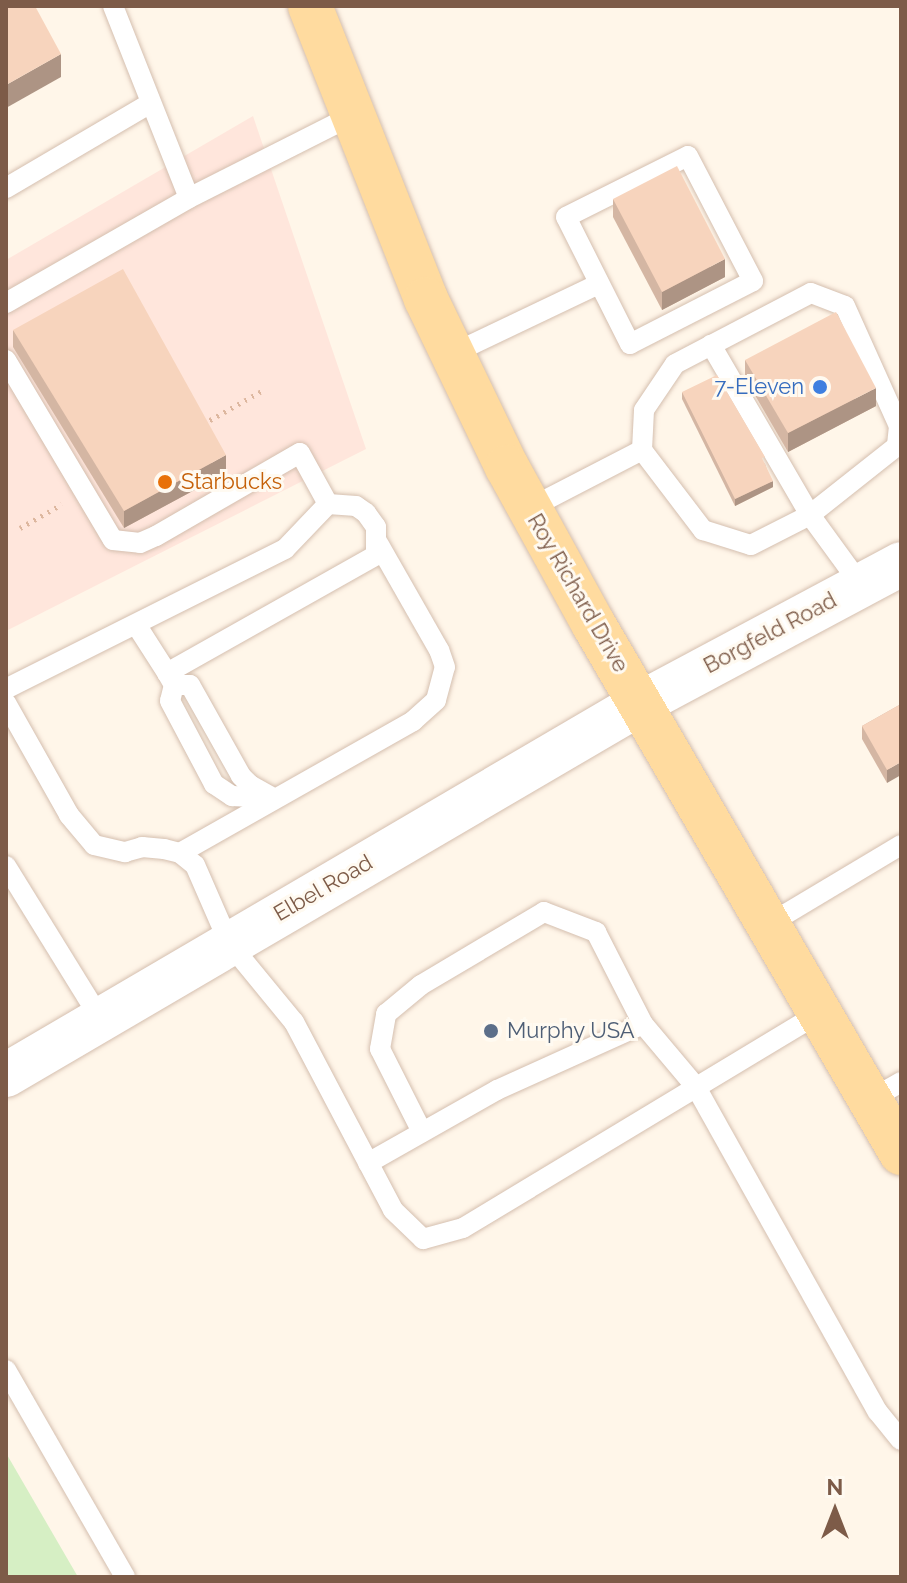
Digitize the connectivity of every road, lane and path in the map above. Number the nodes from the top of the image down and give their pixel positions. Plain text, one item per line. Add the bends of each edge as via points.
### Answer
1 (113, 6) edge
2 (310, 6) edge
3 (151, 103) junction
4 (353, 115) junction
5 (6, 188) edge
6 (189, 198) junction
7 (599, 284) junction
8 (6, 303) edge
9 (711, 345) junction
10 (452, 354) junction
11 (6, 360) edge
12 (265, 389) dead end
13 (193, 430) edge
14 (642, 450) junction
15 (82, 492) junction
16 (328, 504) junction
17 (530, 508) junction
18 (810, 515) junction
19 (20, 528) dead end
20 (378, 543) junction
21 (901, 564) edge
22 (861, 585) junction
23 (137, 626) junction
24 (171, 679) junction
25 (6, 689) edge
26 (6, 703) edge
27 (641, 703) junction
28 (273, 797) junction
29 (901, 845) edge
30 (180, 853) junction
31 (6, 866) edge
32 (769, 924) junction
33 (229, 943) junction
34 (820, 1013) junction
35 (100, 1018) junction
36 (643, 1024) junction
37 (6, 1075) edge
38 (696, 1087) junction
39 (886, 1091) edge
40 (422, 1132) junction
41 (901, 1153) edge
42 (368, 1163) junction
43 (6, 1370) edge
44 (901, 1440) edge
45 (125, 1577) edge

1 - 3 lane
2 - 4 main road, Roy Richard Drive
3 - 5 lane
3 - 6 lane
4 - 6 lane
4 - 10 main road, Roy Richard Drive
6 - 8 lane
7 - 7 lane via 630,344 753,281 688,156 566,217
7 - 10 lane
9 - 14 lane via 675,364 658,385 644,410
9 - 18 lane
9 - 18 lane via 811,293 845,306 899,426 897,446
10 - 17 main road, Roy Richard Drive
11 - 15 lane
12 - 13 path
14 - 17 lane
14 - 18 lane via 703,530 751,545
15 - 16 lane via 113,540 140,543 300,453
15 - 19 path
16 - 20 lane via 356,506 366,513 376,527
16 - 23 lane via 285,549
17 - 27 main road, Roy Richard Drive
18 - 22 lane
20 - 24 lane via 376,555
20 - 28 lane via 439,650 445,667 440,691 413,721
21 - 22 street, Borgfeld Road
22 - 27 street, Borgfeld Road
23 - 24 lane
23 - 25 lane
24 - 28 lane via 170,701 214,784 232,796
26 - 30 lane via 69,815 94,845 110,851 142,847
27 - 32 main road, Roy Richard Drive
27 - 33 street, Elbel Road
28 - 30 lane
29 - 32 lane
30 - 33 lane via 195,865
31 - 35 lane
32 - 34 main road, Roy Richard Drive
33 - 35 street, Elbel Road
33 - 42 lane via 294,1022
34 - 38 lane
34 - 39 main road, Roy Richard Drive
35 - 37 street, Elbel Road
36 - 38 lane
36 - 40 lane via 497,1090
36 - 40 lane via 596,932 544,912 421,985 386,1014 380,1049
38 - 42 lane via 463,1228 423,1239 393,1210
38 - 44 lane via 878,1412
39 - 41 main road, Roy Richard Drive
40 - 42 lane
43 - 45 lane

